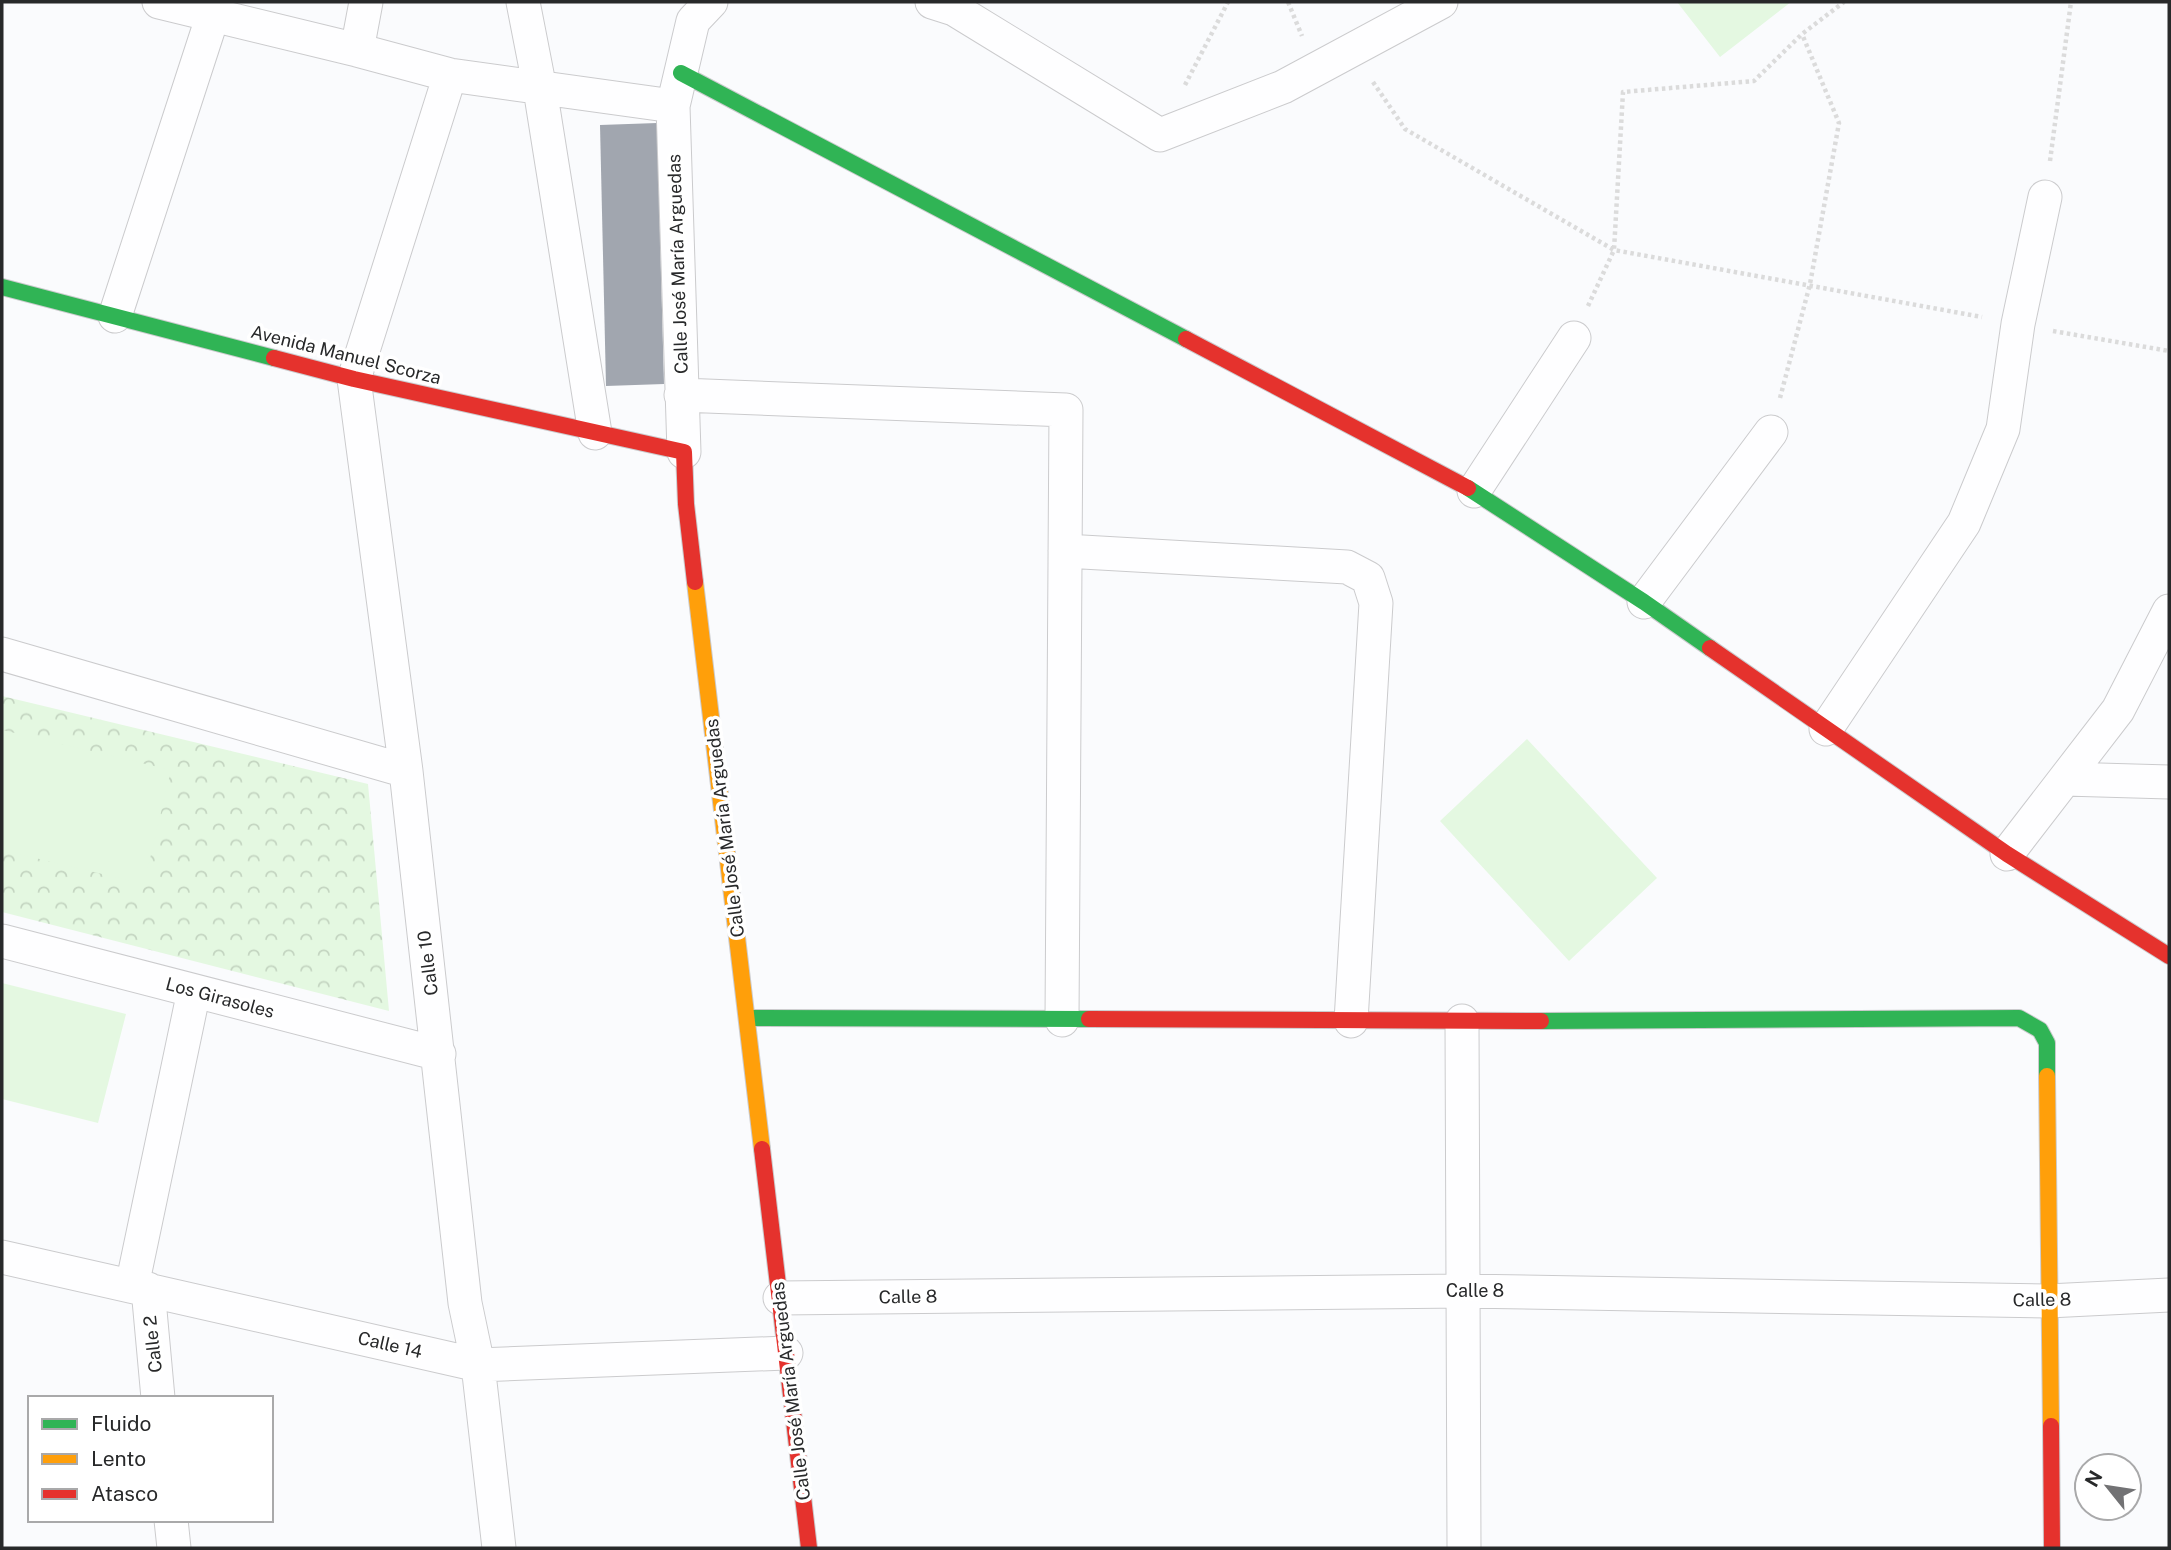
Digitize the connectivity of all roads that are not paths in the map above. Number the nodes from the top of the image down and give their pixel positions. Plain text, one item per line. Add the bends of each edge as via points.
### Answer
1 (159, 2) edge
2 (366, 2) edge
3 (523, 2) edge
4 (711, 2) edge
5 (932, 2) edge
6 (1441, 2) edge
7 (213, 15) junction
8 (358, 50) junction
9 (681, 73) junction
10 (450, 75) junction
11 (540, 89) junction
12 (673, 106) junction
13 (2045, 197) road end
14 (2, 287) edge
15 (115, 316) junction
16 (1573, 338) road end
17 (354, 379) junction
18 (681, 395) junction
19 (1771, 432) road end
20 (594, 433) junction
21 (684, 452) junction
22 (1474, 491) junction
23 (1065, 551) junction
24 (1644, 602) junction
25 (2169, 611) edge
26 (2, 654) edge
27 (1826, 729) junction
28 (406, 771) junction
29 (2065, 779) junction
30 (2169, 782) edge
31 (2007, 854) junction
32 (2, 941) edge
33 (2169, 956) edge
34 (194, 991) junction
35 (747, 1018) junction
36 (1062, 1020) junction
37 (1351, 1021) junction
38 (1462, 1021) junction
39 (439, 1054) junction
40 (2, 1257) edge
41 (140, 1288) junction
42 (1463, 1291) junction
43 (2169, 1295) edge
44 (780, 1298) junction
45 (2049, 1301) junction
46 (786, 1353) junction
47 (478, 1366) junction
48 (159, 1396) edge
49 (171, 1522) edge
50 (174, 1548) edge
51 (499, 1548) edge
52 (809, 1548) edge
53 (1464, 1548) edge
54 (2052, 1548) edge

1 - 7 street
2 - 8 street
3 - 11 street
4 - 9 street, Calle José María Arguedas via 693,21
5 - 6 street via 954,9 1160,135 1283,87
7 - 8 street
7 - 15 street
8 - 10 street
9 - 12 street, Calle José María Arguedas
9 - 22 street
10 - 11 street
10 - 17 street
11 - 12 street
11 - 20 street
12 - 18 street, Calle José María Arguedas
13 - 27 street via 2018,324 2003,429 1964,523
14 - 15 street, Avenida Manuel Scorza
15 - 17 street, Avenida Manuel Scorza
16 - 22 street
17 - 20 street, Avenida Manuel Scorza
17 - 28 street, Calle 10
18 - 21 street, Calle José María Arguedas
18 - 23 street via 1066,410
19 - 24 street
20 - 21 street, Avenida Manuel Scorza
21 - 35 street, Calle José María Arguedas via 686,504
22 - 24 street
23 - 36 street
23 - 37 street via 1347,567 1367,578 1376,603
24 - 27 street
25 - 29 street via 2118,710
26 - 28 street
27 - 31 street
28 - 39 street, Calle 10
29 - 30 street
29 - 31 street
31 - 33 street
32 - 34 street, Los Girasoles
34 - 39 street, Los Girasoles
34 - 41 street, Calle 2
35 - 36 street
35 - 44 street, Calle José María Arguedas
36 - 37 street
37 - 38 street
38 - 42 street
38 - 45 street via 2019,1018 2040,1030 2047,1043
39 - 47 street, Calle 10 via 465,1303
40 - 41 street, Calle 14
41 - 47 street, Calle 14
41 - 48 street, Calle 2
42 - 44 street, Calle 8
42 - 45 street, Calle 8
42 - 53 street
43 - 45 street, Calle 8
44 - 46 street, Calle José María Arguedas
45 - 54 street
46 - 47 street, Calle 14
46 - 52 street, Calle José María Arguedas
47 - 51 street, Calle 10
49 - 50 street

